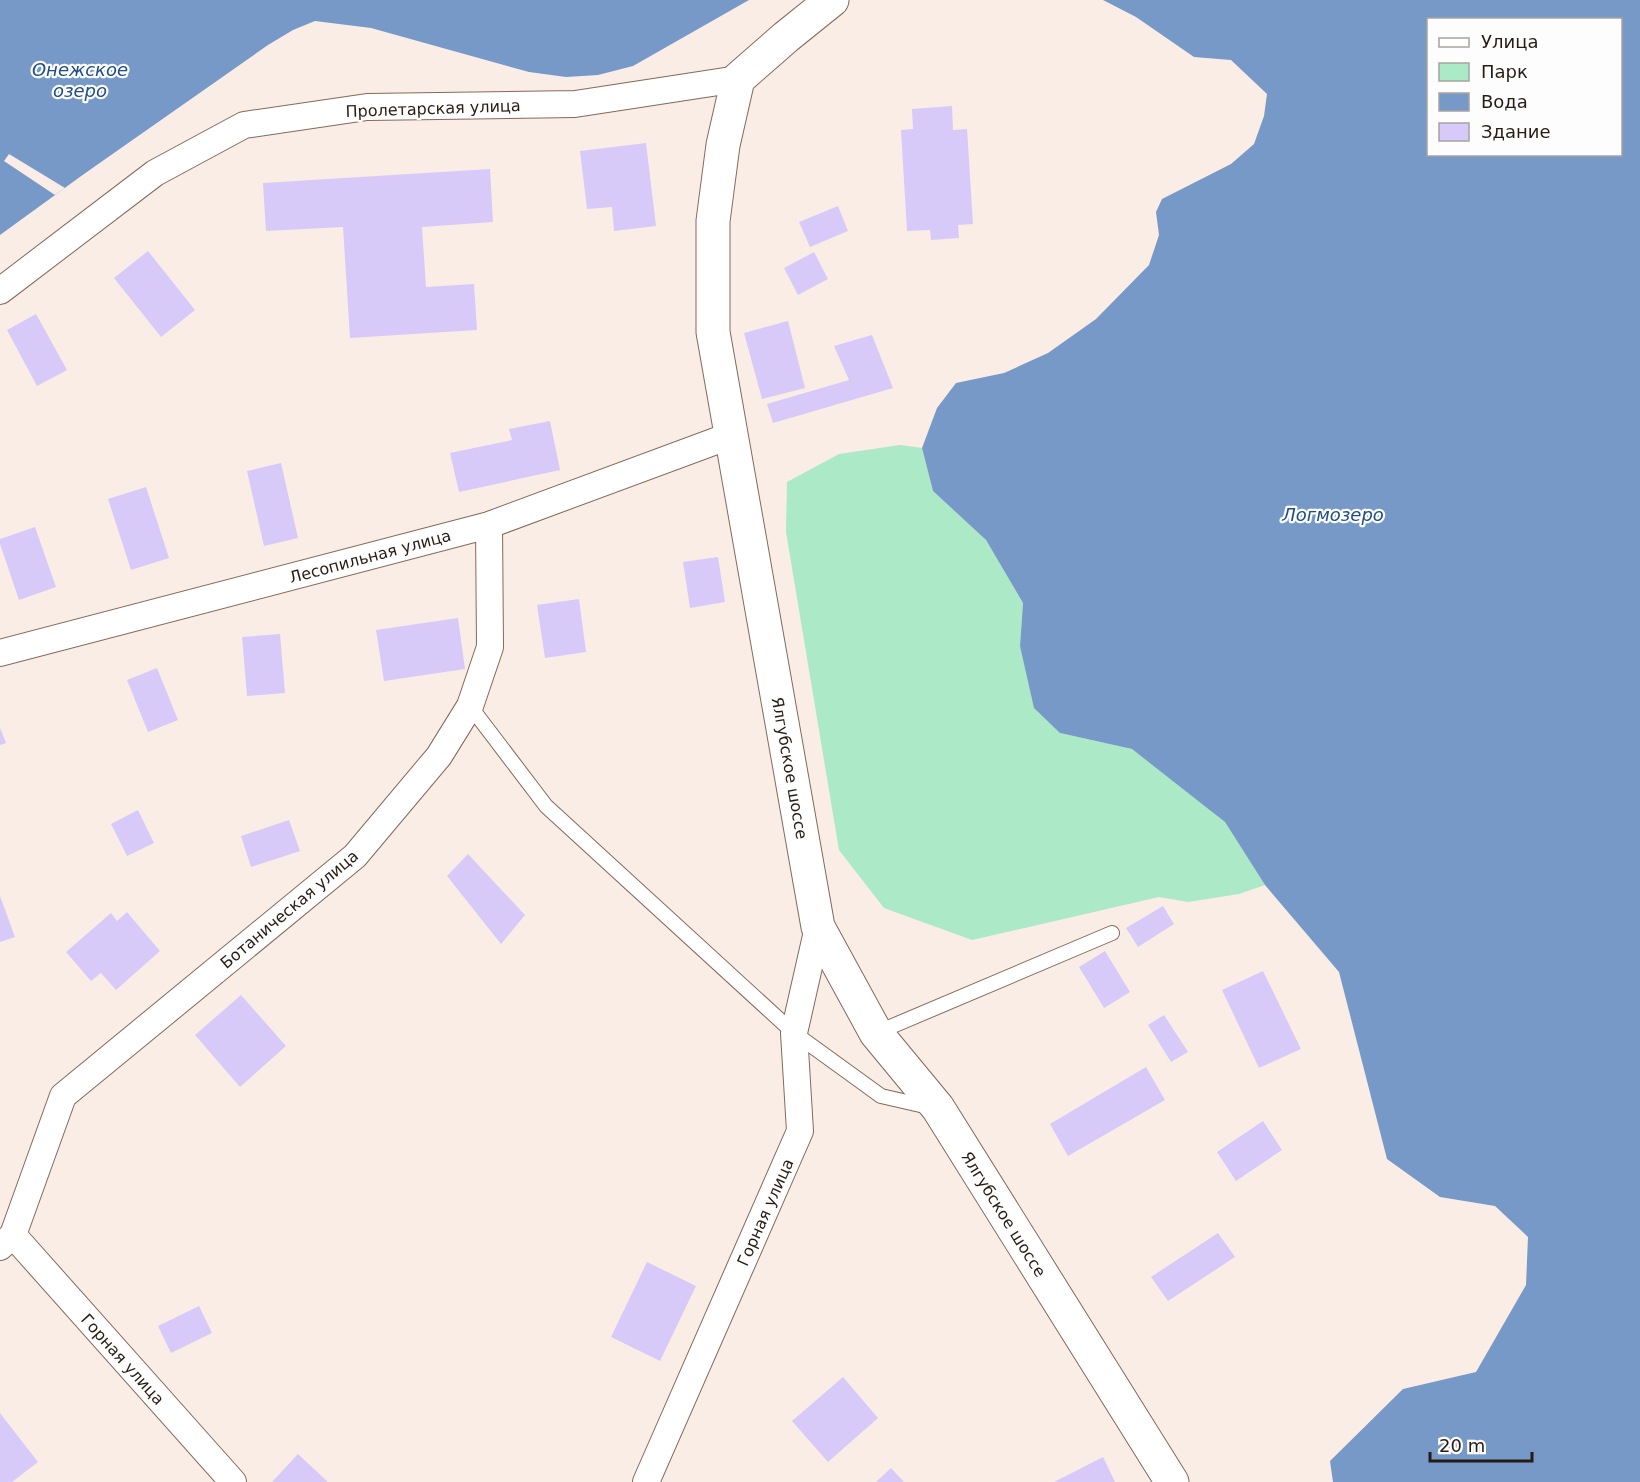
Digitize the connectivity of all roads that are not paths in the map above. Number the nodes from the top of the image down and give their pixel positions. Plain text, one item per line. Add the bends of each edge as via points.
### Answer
1 (832, 0) edge
2 (738, 79) junction
3 (0, 291) edge
4 (732, 435) junction
5 (489, 525) junction
6 (0, 652) edge
7 (470, 706) junction
8 (818, 927) junction
9 (1112, 933) dead end
10 (794, 1033) junction
11 (876, 1033) junction
12 (938, 1108) junction
13 (7, 1241) edge
14 (232, 1482) edge
15 (646, 1482) edge
16 (1172, 1482) edge

1 - 2 street
2 - 3 street, Пролетарская улица via 575,104 367,107 244,125 156,172
2 - 4 street, Ялгубское шоссе via 723,145 713,221 713,332
4 - 5 street, Лесопильная улица
4 - 8 street, Ялгубское шоссе
5 - 6 street, Лесопильная улица
5 - 7 street, Ботаническая улица via 490,647
7 - 10 lane via 546,806
7 - 13 street, Ботаническая улица via 440,756 355,856 63,1096
8 - 10 street, Горная улица
8 - 11 street, Ялгубское шоссе
9 - 11 lane
10 - 12 lane via 880,1096
10 - 15 street, Горная улица via 800,1131
11 - 12 street, Ялгубское шоссе
12 - 16 street, Ялгубское шоссе
13 - 14 street, Горная улица

